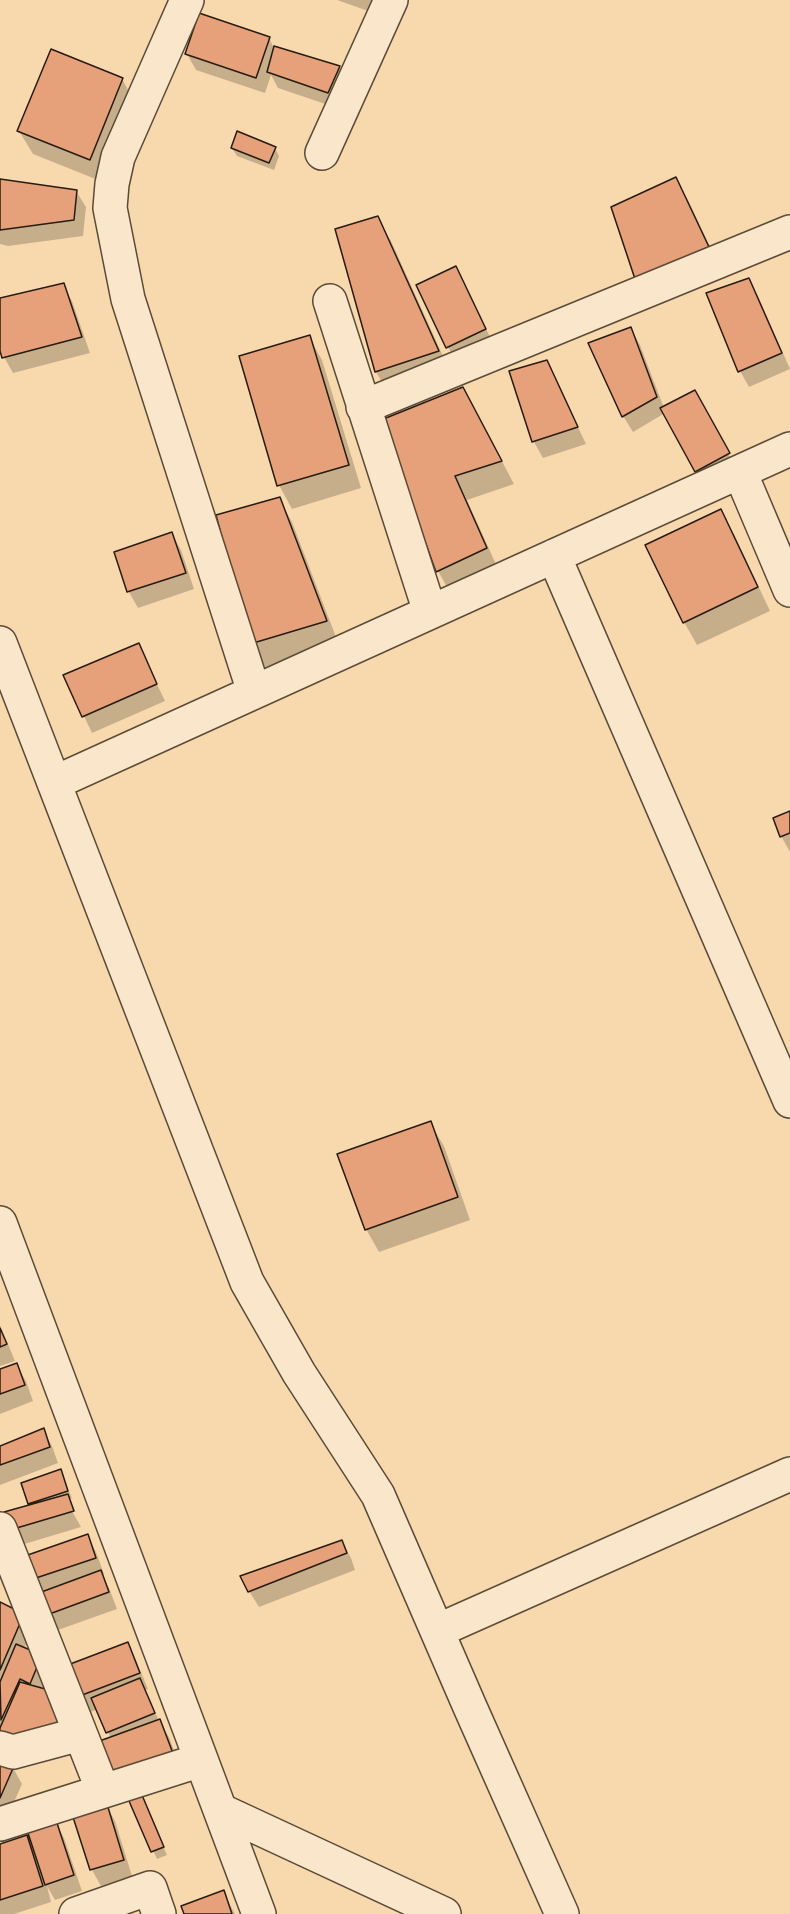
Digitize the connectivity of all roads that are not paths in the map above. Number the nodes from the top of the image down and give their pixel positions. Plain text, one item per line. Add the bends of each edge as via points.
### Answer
1 (187, 0) edge
2 (392, 0) edge
3 (322, 153) dead end
4 (790, 232) edge
5 (330, 301) dead end
6 (363, 407) junction
7 (790, 449) edge
8 (740, 472) junction
9 (554, 556) junction
10 (790, 590) edge
11 (430, 612) junction
12 (0, 644) edge
13 (255, 692) junction
14 (54, 783) junction
15 (790, 1101) edge
16 (0, 1223) edge
17 (790, 1474) edge
18 (0, 1529) edge
19 (10, 1581) edge
20 (437, 1631) junction
21 (80, 1734) junction
22 (0, 1748) edge
23 (201, 1760) junction
24 (103, 1791) junction
25 (222, 1811) junction
26 (0, 1824) edge
27 (76, 1914) edge
28 (159, 1914) edge
29 (259, 1914) edge
30 (444, 1914) edge
31 (562, 1914) edge

1 - 13 street via 118,157 110,208 128,299
2 - 3 street
4 - 6 street
5 - 6 street
6 - 11 street
7 - 8 street
8 - 9 street
8 - 10 street
9 - 11 street
9 - 15 street
11 - 13 street
12 - 14 street
13 - 14 street
14 - 20 street via 247,1282 299,1373 378,1495
16 - 23 street
17 - 20 street
18 - 19 street
19 - 21 street
20 - 31 street
21 - 22 street via 13,1752
21 - 24 street
23 - 24 street
23 - 25 street
24 - 26 street
25 - 29 street
25 - 30 street
27 - 28 street via 150,1888

